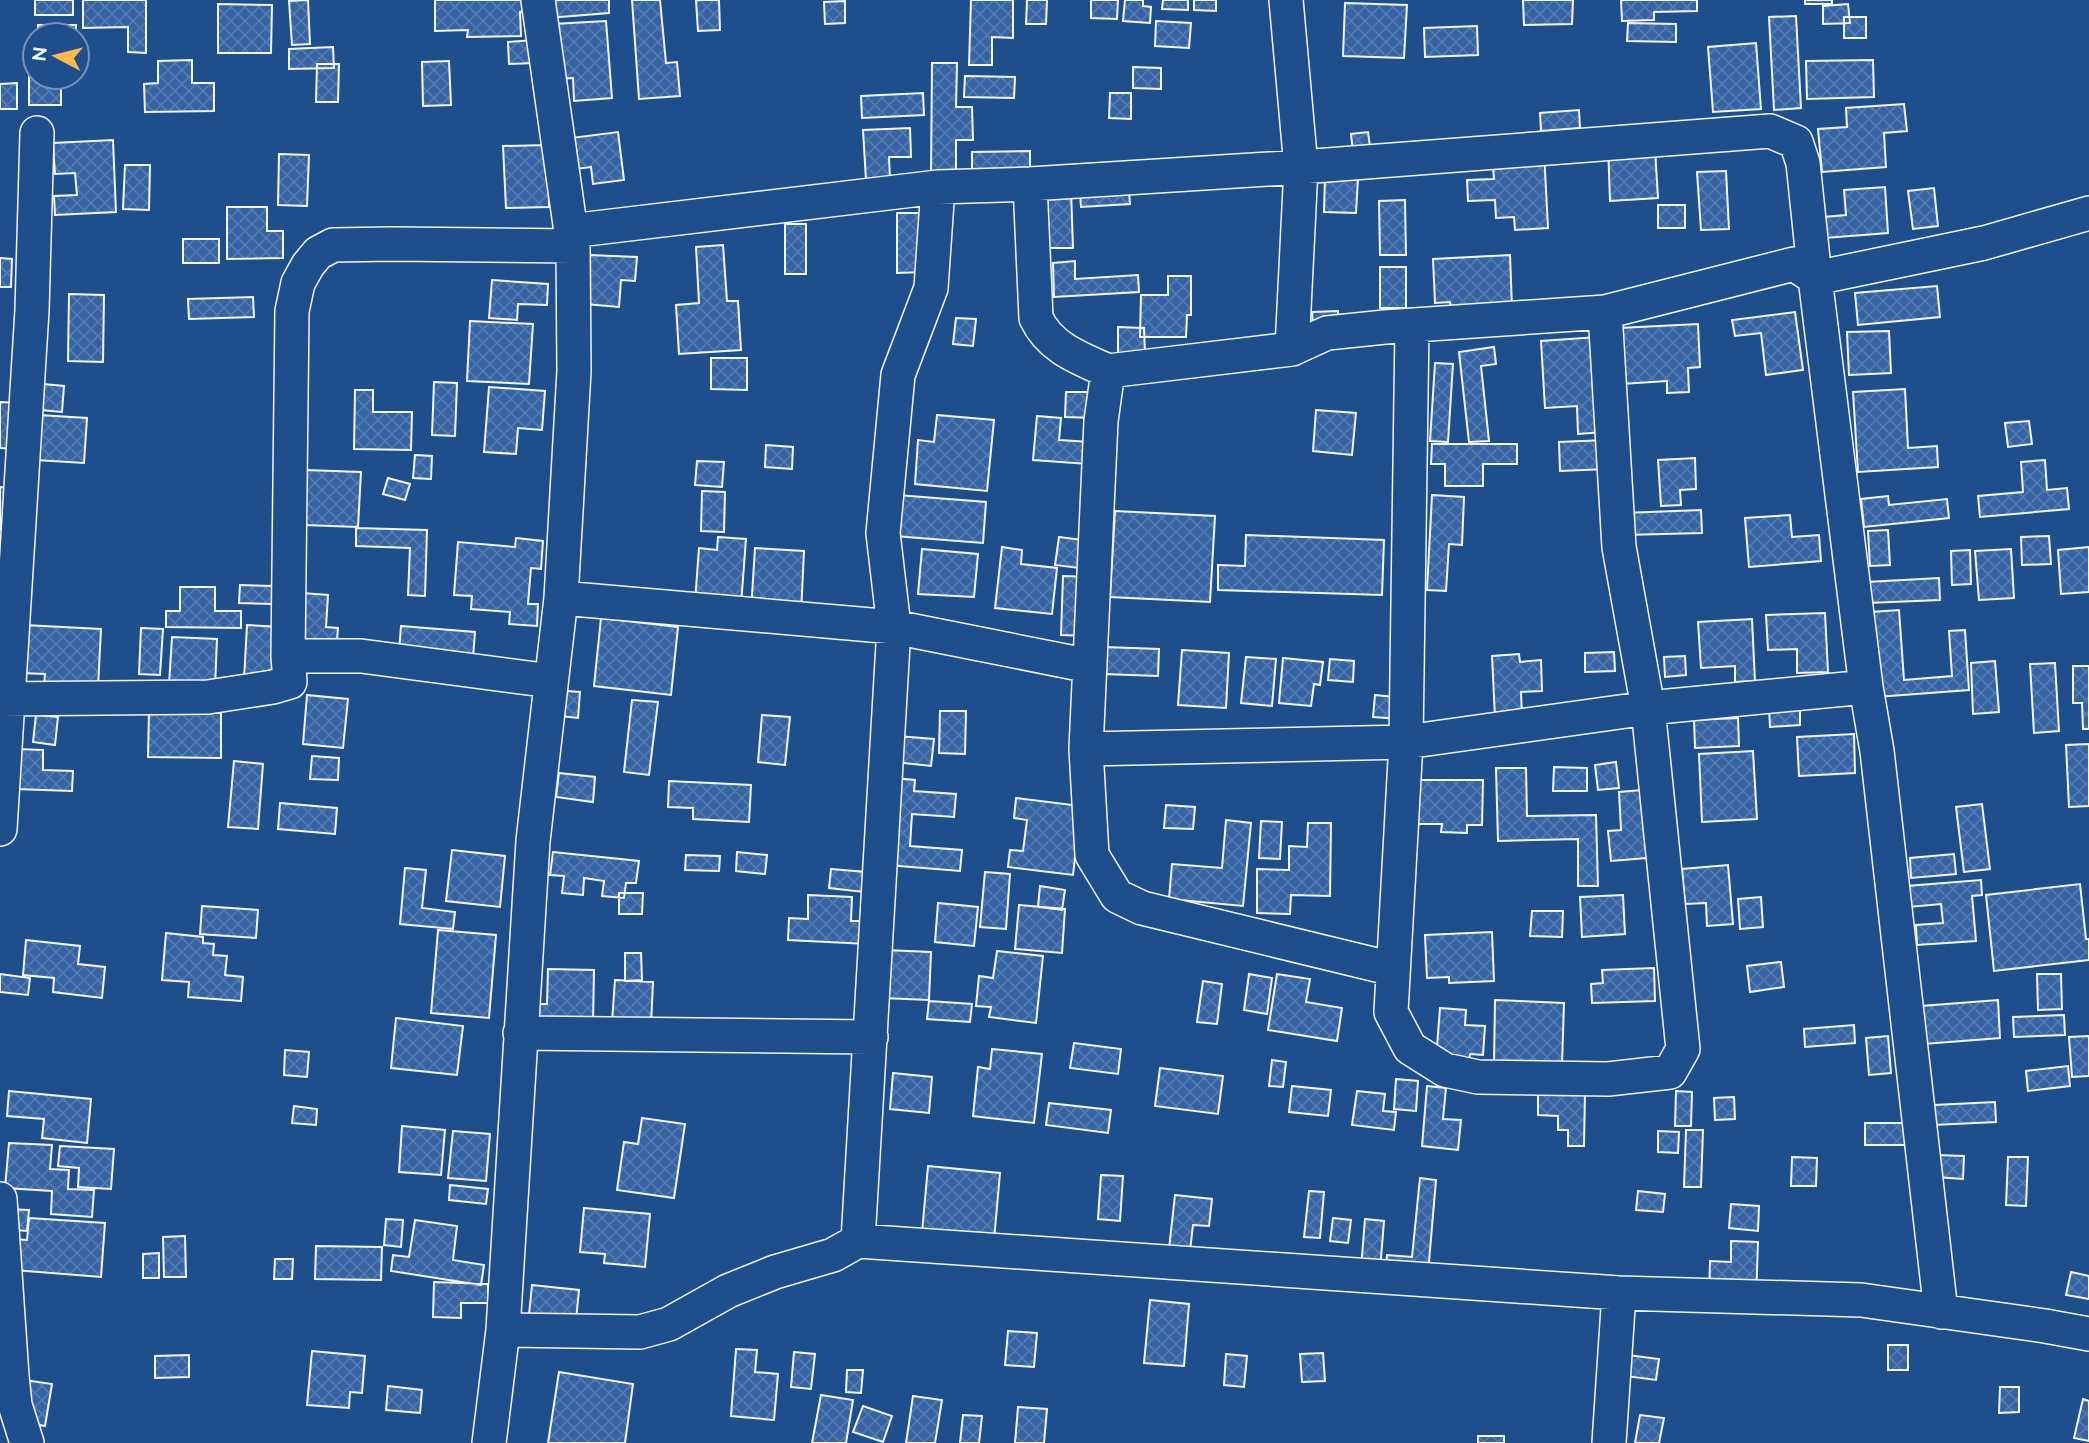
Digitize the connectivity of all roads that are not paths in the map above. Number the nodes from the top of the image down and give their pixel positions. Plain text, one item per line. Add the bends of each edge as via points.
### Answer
1 (538, 0) edge
2 (1286, 0) edge
3 (37, 134) dead end
4 (1301, 167) junction
5 (1030, 184) junction
6 (938, 187) junction
7 (2089, 213) edge
8 (571, 238) junction
9 (1815, 278) junction
10 (1605, 312) junction
11 (1412, 326) junction
12 (1292, 349) junction
13 (1108, 371) junction
14 (561, 598) junction
15 (894, 627) junction
16 (288, 656) junction
17 (1090, 666) junction
18 (551, 681) junction
19 (1866, 687) junction
20 (5, 698) edge
21 (1648, 708) junction
22 (1406, 742) junction
23 (1086, 749) junction
24 (0, 829) edge
25 (1393, 969) junction
26 (520, 1033) junction
27 (871, 1037) junction
28 (0, 1199) edge
29 (858, 1241) junction
30 (1619, 1293) junction
31 (1941, 1312) junction
32 (503, 1330) junction
33 (2089, 1334) edge
34 (27, 1443) edge
35 (489, 1443) edge
36 (1609, 1443) edge

1 - 8 street
2 - 4 street
3 - 20 street via 32,310
4 - 5 street
4 - 9 street via 1770,131 1796,142 1803,163
4 - 12 street
5 - 6 street
5 - 13 street via 1036,318 1043,332 1066,353
6 - 8 street
6 - 15 street via 931,288 898,375 883,533
7 - 9 street via 1984,243
8 - 14 street via 574,371
8 - 16 street via 332,245 308,265 292,311
9 - 10 street via 1794,264
9 - 19 street
10 - 11 street
10 - 21 street via 1619,547
11 - 12 street via 1327,333
11 - 22 street
12 - 13 street
13 - 17 street via 1101,421
14 - 15 street
14 - 18 street
15 - 17 street
15 - 27 street
16 - 18 street via 361,656
16 - 20 street via 290,682 208,697
17 - 23 street
18 - 26 street via 533,841
19 - 21 street
19 - 31 street
20 - 24 street
21 - 22 street
21 - 25 street via 1683,1049 1670,1072 1608,1079 1478,1077 1445,1070 1410,1048 1398,1029 1391,1012
22 - 23 street
22 - 25 street
23 - 25 street via 1092,855 1116,896 1142,908
26 - 27 street
26 - 32 street
27 - 29 street
28 - 34 street via 15,1405
29 - 30 street
29 - 32 street via 833,1255 763,1276 669,1324 640,1332
30 - 31 street via 1861,1300
30 - 36 street
31 - 33 street
32 - 35 street

